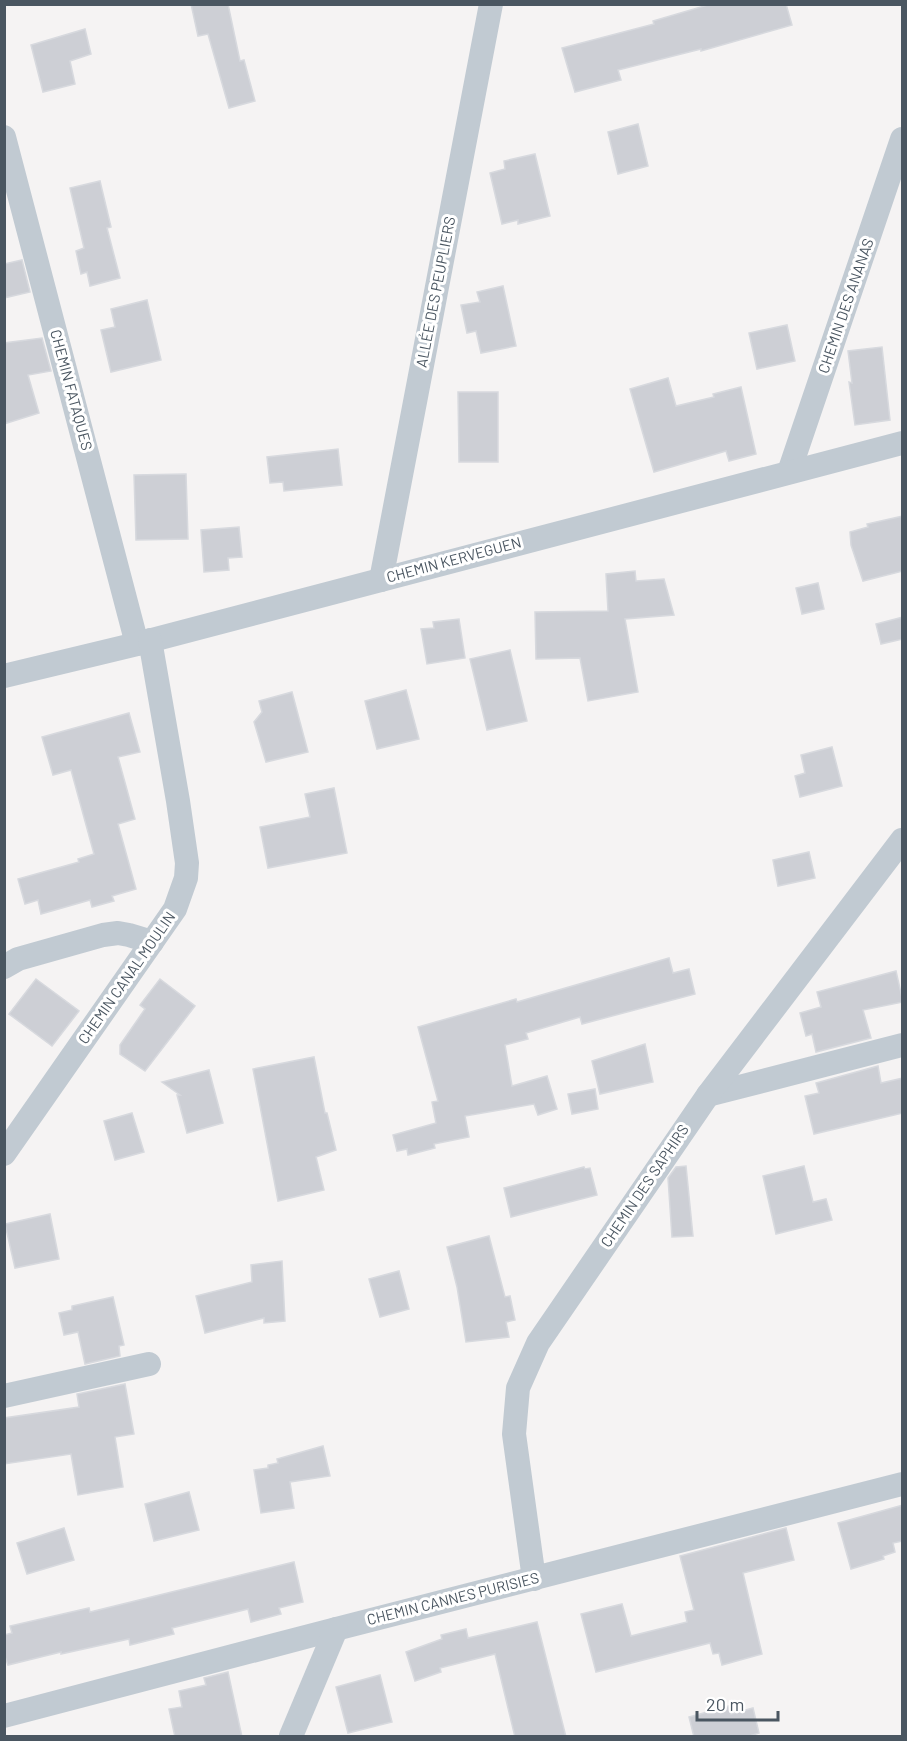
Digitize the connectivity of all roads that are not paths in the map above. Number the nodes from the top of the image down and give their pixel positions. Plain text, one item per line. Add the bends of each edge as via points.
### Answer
1 (491, 4) edge
2 (4, 137) edge
3 (903, 139) edge
4 (903, 443) edge
5 (789, 472) junction
6 (381, 580) junction
7 (144, 642) junction
8 (4, 676) edge
9 (903, 840) edge
10 (152, 942) junction
11 (4, 967) edge
12 (903, 1045) edge
13 (708, 1095) junction
14 (4, 1154) edge
15 (149, 1364) dead end
16 (4, 1396) edge
17 (903, 1485) edge
18 (534, 1579) junction
19 (336, 1629) junction
20 (4, 1716) edge
21 (291, 1737) edge

1 - 6 street, ALLÉE DES PEUPLIERS
2 - 7 street, CHEMIN FATAQUES
3 - 5 street, CHEMIN DES ANANAS
4 - 5 street, CHEMIN KERVEGUEN
5 - 6 street, CHEMIN KERVEGUEN
6 - 7 street, CHEMIN KERVEGUEN
7 - 8 street, CHEMIN KERVEGUEN
7 - 10 street, CHEMIN CANAL MOULIN via 178,801 187,863 175,909
9 - 13 street, CHEMIN DES SAPHIRS
10 - 11 street via 118,933 103,935 18,959
10 - 14 street, CHEMIN CANAL MOULIN
12 - 13 street
13 - 18 street, CHEMIN DES SAPHIRS via 538,1343 518,1388 514,1434
15 - 16 street
17 - 18 street, CHEMIN CANNES PURISIES
18 - 19 street, CHEMIN CANNES PURISIES
19 - 20 street, CHEMIN CANNES PURISIES
19 - 21 street

